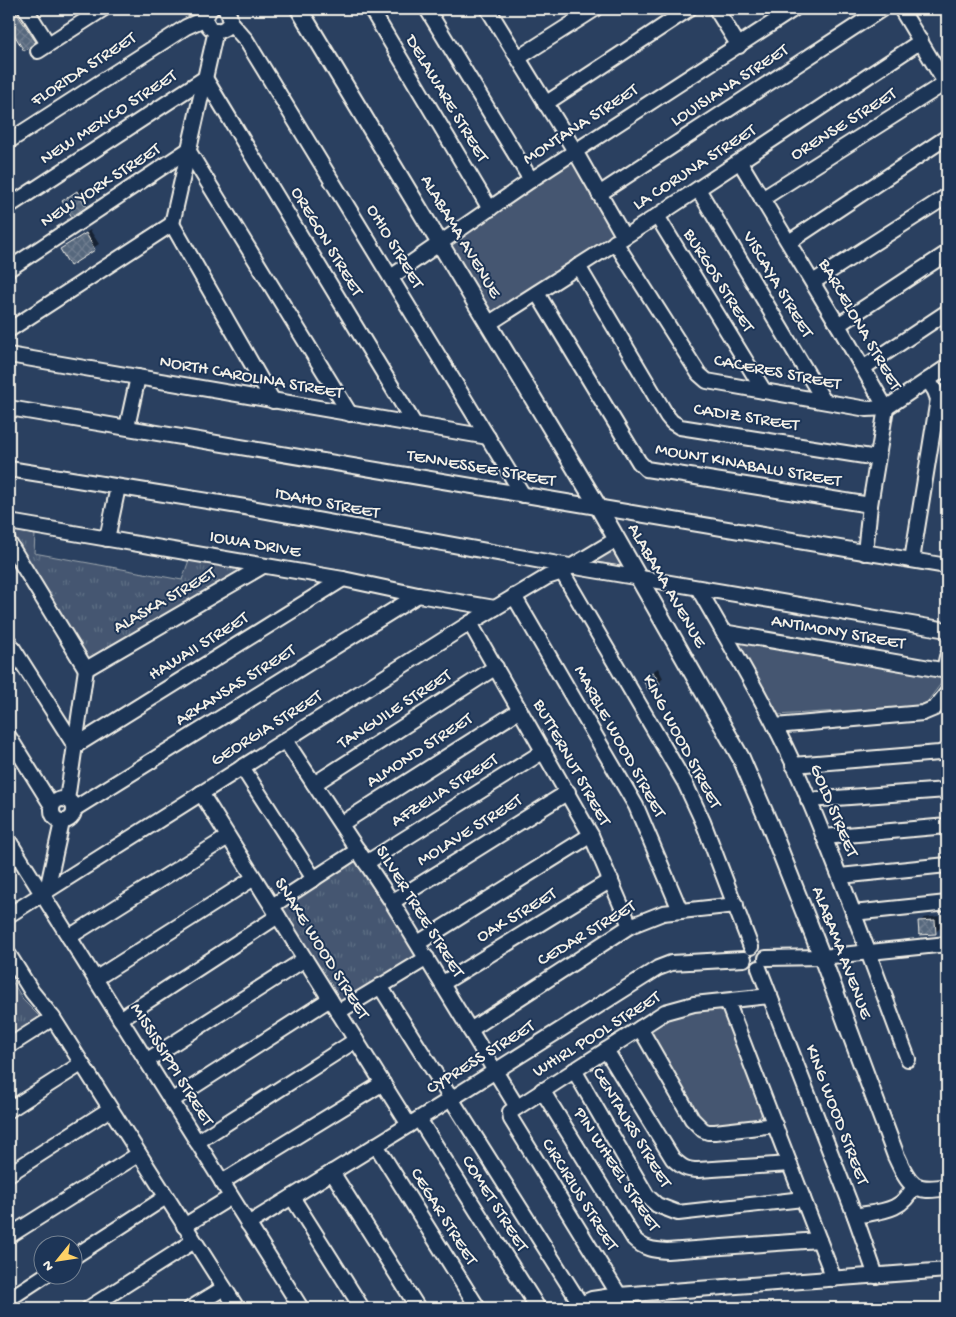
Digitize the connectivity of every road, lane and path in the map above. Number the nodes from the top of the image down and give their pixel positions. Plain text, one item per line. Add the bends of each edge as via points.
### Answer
1 (26, 9) edge
2 (298, 9) edge
3 (371, 9) edge
4 (427, 9) edge
5 (595, 9) edge
6 (689, 9) edge
7 (716, 9) edge
8 (882, 9) edge
9 (901, 9) edge
10 (492, 10) edge
11 (96, 11) edge
12 (786, 11) edge
13 (208, 13) edge
14 (228, 16) edge
15 (216, 30) junction
16 (920, 42) junction
17 (739, 46) junction
18 (518, 58) junction
19 (205, 78) junction
20 (946, 84) edge
21 (545, 104) junction
22 (947, 138) edge
23 (9, 141) edge
24 (188, 150) junction
25 (576, 151) junction
26 (740, 162) junction
27 (531, 180) junction
28 (698, 188) junction
29 (599, 194) junction
30 (947, 196) edge
31 (762, 199) junction
32 (9, 206) edge
33 (490, 209) junction
34 (657, 216) junction
35 (172, 224) junction
36 (620, 240) junction
37 (789, 242) junction
38 (440, 243) junction
39 (947, 253) edge
40 (578, 266) junction
41 (9, 269) edge
42 (391, 277) junction
43 (813, 282) junction
44 (538, 293) junction
45 (947, 312) edge
46 (488, 324) junction
47 (838, 325) junction
48 (9, 330) edge
49 (9, 355) edge
50 (947, 367) edge
51 (863, 368) junction
52 (138, 378) junction
53 (928, 380) junction
54 (764, 391) junction
55 (273, 400) junction
56 (824, 402) junction
57 (9, 408) edge
58 (886, 408) junction
59 (350, 414) junction
60 (415, 425) junction
61 (127, 427) junction
62 (488, 438) junction
63 (878, 458) junction
64 (9, 469) edge
65 (118, 487) junction
66 (523, 495) junction
67 (870, 505) junction
68 (599, 508) junction
69 (9, 522) edge
70 (614, 535) junction
71 (107, 539) junction
72 (9, 543) edge
73 (865, 553) junction
74 (912, 560) junction
75 (263, 566) junction
76 (947, 566) edge
77 (564, 567) junction
78 (639, 578) junction
79 (343, 579) junction
80 (698, 588) junction
81 (418, 595) junction
82 (514, 596) junction
83 (495, 608) junction
84 (470, 623) junction
85 (947, 630) edge
86 (723, 632) junction
87 (9, 642) edge
88 (946, 666) edge
89 (496, 667) junction
90 (86, 669) junction
91 (947, 693) edge
92 (520, 710) junction
93 (775, 726) junction
94 (9, 737) edge
95 (285, 740) junction
96 (75, 746) junction
97 (544, 751) junction
98 (947, 751) edge
99 (793, 765) junction
100 (242, 767) junction
101 (314, 784) junction
102 (947, 790) edge
103 (568, 792) junction
104 (201, 793) junction
105 (808, 800) junction
106 (70, 804) junction
107 (52, 806) junction
108 (62, 822) junction
109 (341, 824) junction
110 (947, 826) edge
111 (591, 835) junction
112 (228, 836) junction
113 (824, 838) junction
114 (9, 842) edge
115 (358, 850) junction
116 (366, 863) junction
117 (947, 865) edge
118 (840, 876) junction
119 (254, 878) junction
120 (314, 879) junction
121 (611, 880) junction
122 (44, 892) junction
123 (392, 902) junction
124 (947, 903) edge
125 (736, 905) junction
126 (680, 910) junction
127 (275, 911) junction
128 (853, 913) junction
129 (9, 915) edge
130 (630, 926) junction
131 (69, 937) junction
132 (418, 943) junction
133 (947, 944) edge
134 (868, 951) junction
135 (748, 953) junction
136 (9, 955) edge
137 (822, 957) junction
138 (304, 958) junction
139 (427, 958) junction
140 (763, 963) junction
141 (95, 979) junction
142 (443, 983) junction
143 (380, 986) junction
144 (770, 996) junction
145 (330, 999) junction
146 (727, 1001) junction
147 (338, 1012) junction
148 (52, 1018) junction
149 (120, 1019) junction
150 (640, 1028) junction
151 (470, 1030) junction
152 (356, 1040) junction
153 (9, 1046) edge
154 (606, 1050) junction
155 (908, 1059) dead end
156 (146, 1061) junction
157 (81, 1064) junction
158 (574, 1070) junction
159 (495, 1071) junction
160 (383, 1083) junction
161 (542, 1090) junction
162 (451, 1099) junction
163 (171, 1101) junction
164 (110, 1109) junction
165 (9, 1110) edge
166 (513, 1110) junction
167 (414, 1122) junction
168 (775, 1125) junction
169 (197, 1142) junction
170 (376, 1145) junction
171 (139, 1154) junction
172 (790, 1164) junction
173 (332, 1172) junction
174 (9, 1174) edge
175 (222, 1182) junction
176 (914, 1186) junction
177 (947, 1186) edge
178 (166, 1197) junction
179 (231, 1197) junction
180 (292, 1197) junction
181 (803, 1199) junction
182 (855, 1216) junction
183 (248, 1224) junction
184 (184, 1226) junction
185 (9, 1236) edge
186 (819, 1240) junction
187 (194, 1241) junction
188 (82, 1252) edge
189 (947, 1270) edge
190 (876, 1276) junction
191 (834, 1279) junction
192 (32, 1284) edge
193 (224, 1288) junction
194 (619, 1295) junction
195 (9, 1299) edge
196 (576, 1306) edge
197 (89, 1308) edge
198 (191, 1308) edge
199 (237, 1308) edge
200 (301, 1308) edge
201 (362, 1308) edge
202 (418, 1308) edge
203 (478, 1308) edge
204 (538, 1308) edge

1 - 11 street via 43,48
2 - 38 street, ALABAMA AVENUE
3 - 33 street, DELAWARE STREET
4 - 27 street
5 - 18 street
6 - 21 street
7 - 17 street
8 - 29 street, LOUISIANA STREET
9 - 16 street
10 - 18 street, CACERES STREET
12 - 17 street, MONTANA STREET
13 - 15 street via 208,26
13 - 23 street, FLORIDA STREET
14 - 15 street via 224,29
14 - 42 street, OHIO STREET via 246,40
15 - 19 street
16 - 20 street
16 - 26 street, LA CORUNA STREET
17 - 25 street, MONTANA STREET
18 - 21 street, CACERES STREET
19 - 24 street
19 - 32 street, NEW MEXICO STREET
19 - 60 street, OREGON STREET
20 - 31 street, ORENSE STREET
21 - 25 street, CACERES STREET
22 - 37 street
24 - 35 street
24 - 41 street, NEW YORK STREET
24 - 59 street
25 - 27 street, MONTANA STREET
25 - 29 street, CACERES STREET
26 - 28 street, LA CORUNA STREET
26 - 31 street, BARCELONA STREET
27 - 33 street, MONTANA STREET
28 - 34 street, LA CORUNA STREET
28 - 56 street, VISCAYA STREET
29 - 36 street, CACERES STREET
30 - 43 street
31 - 37 street, BARCELONA STREET
33 - 38 street, MONTANA STREET
34 - 36 street, LA CORUNA STREET
34 - 54 street, BURGOS STREET
35 - 48 street
35 - 55 street
36 - 40 street, LA CORUNA STREET
36 - 54 street, CACERES STREET via 703,378
37 - 43 street, BARCELONA STREET
38 - 42 street, MONTANA STREET
38 - 46 street, ALABAMA AVENUE
39 - 47 street
40 - 44 street, LA CORUNA STREET
40 - 63 street, CADIZ STREET via 675,425
42 - 62 street, OHIO STREET
43 - 47 street, BARCELONA STREET
44 - 46 street, LA CORUNA STREET
44 - 67 street, MOUNT KINABALU STREET via 646,469
45 - 51 street
46 - 68 street, ALABAMA AVENUE
47 - 51 street, BARCELONA STREET
49 - 52 street, NORTH CAROLINA STREET
50 - 53 street
51 - 58 street, BARCELONA STREET
52 - 55 street, NORTH CAROLINA STREET
52 - 61 street
53 - 58 street
53 - 74 street via 938,399
54 - 56 street, CACERES STREET
55 - 59 street, NORTH CAROLINA STREET
56 - 58 street, CACERES STREET via 867,409
57 - 61 street, TENNESSEE STREET
58 - 63 street, BARCELONA STREET
59 - 60 street, NORTH CAROLINA STREET
60 - 62 street, NORTH CAROLINA STREET
61 - 66 street, TENNESSEE STREET
62 - 66 street, OHIO STREET
63 - 67 street, BARCELONA STREET
64 - 65 street, IDAHO STREET
65 - 71 street
65 - 77 street, IDAHO STREET via 251,508
66 - 68 street, TENNESSEE STREET
67 - 73 street, BARCELONA STREET
68 - 70 street, ALABAMA AVENUE
68 - 73 street, TENNESSEE STREET
69 - 71 street, IOWA DRIVE
70 - 77 street, GEORGIA STREET
70 - 78 street, ALABAMA AVENUE
71 - 75 street, IOWA DRIVE
72 - 90 street
73 - 74 street, TENNESSEE STREET
74 - 76 street, TENNESSEE STREET
75 - 79 street, IOWA DRIVE
75 - 90 street, ALASKA STREET
77 - 78 street, IDAHO STREET
77 - 82 street, GEORGIA STREET
77 - 125 street, KING WOOD STREET via 686,783
78 - 80 street, IDAHO STREET
78 - 137 street, ALABAMA AVENUE via 749,775
79 - 81 street, IOWA DRIVE
79 - 96 street, HAWAII STREET
80 - 85 street, IDAHO STREET
80 - 86 street, GOLD STREET
81 - 83 street, IOWA DRIVE
81 - 106 street, ARKANSAS STREET
82 - 83 street, GEORGIA STREET
82 - 126 street, MARBLE WOOD STREET via 636,806
83 - 84 street, GEORGIA STREET
84 - 89 street, BUTTERNUT STREET
84 - 95 street, GEORGIA STREET
86 - 88 street, ANTIMONY STREET
86 - 93 street, GOLD STREET
87 - 96 street
89 - 92 street, BUTTERNUT STREET
89 - 101 street, TANGUILE STREET
90 - 96 street
91 - 93 street via 935,708 922,713
92 - 97 street, BUTTERNUT STREET
92 - 109 street, ALMOND STREET
93 - 99 street, GOLD STREET
94 - 107 street
95 - 100 street, GEORGIA STREET
95 - 101 street, SILVER TREE STREET
96 - 106 street
97 - 103 street, BUTTERNUT STREET
97 - 116 street, AFZELIA STREET
98 - 99 street
99 - 105 street, GOLD STREET
100 - 104 street, GEORGIA STREET
100 - 120 street
101 - 109 street, SILVER TREE STREET
102 - 105 street
103 - 111 street, BUTTERNUT STREET
103 - 123 street, MOLAVE STREET
104 - 112 street, SNAKE WOOD STREET
104 - 122 street, GEORGIA STREET
105 - 113 street, GOLD STREET
106 - 107 street via 60,799
106 - 108 street via 71,818
107 - 108 street via 53,816
108 - 122 street
109 - 115 street, SILVER TREE STREET
110 - 113 street
111 - 121 street, BUTTERNUT STREET
111 - 132 street
112 - 119 street, SNAKE WOOD STREET
112 - 131 street
113 - 118 street, GOLD STREET
114 - 122 street, MISSISSIPPI STREET
115 - 116 street, SILVER TREE STREET
115 - 120 street
116 - 123 street, SILVER TREE STREET
117 - 118 street
118 - 128 street, GOLD STREET
119 - 127 street, SNAKE WOOD STREET
119 - 141 street
120 - 127 street
121 - 130 street, BUTTERNUT STREET
121 - 142 street, OAK STREET
122 - 129 street, GEORGIA STREET
122 - 131 street, MISSISSIPPI STREET
123 - 132 street, SILVER TREE STREET
124 - 128 street
125 - 126 street, CEDAR STREET
125 - 135 street, KING WOOD STREET
126 - 130 street, CEDAR STREET
127 - 138 street, SNAKE WOOD STREET
127 - 149 street
128 - 134 street, GOLD STREET
130 - 151 street, CEDAR STREET
131 - 141 street, MISSISSIPPI STREET
132 - 139 street, SILVER TREE STREET
133 - 134 street
134 - 137 street
134 - 155 street, GOLD STREET
135 - 140 street via 762,948
135 - 140 street via 746,964 751,968
135 - 159 street, CYPRESS STREET via 665,965
136 - 148 street
137 - 140 street
137 - 176 street, ALABAMA AVENUE via 896,1156
138 - 145 street, SNAKE WOOD STREET
138 - 156 street
139 - 142 street, SILVER TREE STREET
139 - 143 street
140 - 144 street, KING WOOD STREET
141 - 149 street, MISSISSIPPI STREET
142 - 151 street, SILVER TREE STREET
143 - 147 street
143 - 162 street
144 - 146 street, WHIRL POOL STREET
144 - 182 street, KING WOOD STREET
145 - 147 street, SNAKE WOOD STREET
145 - 163 street
146 - 150 street, WHIRL POOL STREET via 676,1008
146 - 168 street
147 - 152 street, SNAKE WOOD STREET
148 - 153 street
148 - 157 street
149 - 156 street, MISSISSIPPI STREET
150 - 154 street, WHIRL POOL STREET
150 - 168 street via 692,1119 703,1130 715,1132
151 - 159 street, SILVER TREE STREET
152 - 160 street, SNAKE WOOD STREET
152 - 169 street
154 - 158 street, WHIRL POOL STREET
154 - 172 street via 673,1159 683,1168 698,1170
156 - 163 street, MISSISSIPPI STREET
157 - 164 street
157 - 165 street
158 - 161 street, WHIRL POOL STREET
158 - 181 street, CENTAURS STREET via 647,1196 657,1205 678,1213
159 - 162 street, CYPRESS STREET
159 - 166 street, SILVER TREE STREET
160 - 167 street, SNAKE WOOD STREET
160 - 175 street
161 - 166 street, WHIRL POOL STREET
161 - 186 street, PIN WHEEL STREET via 641,1246 667,1250
162 - 167 street, CYPRESS STREET
162 - 196 street
163 - 169 street, MISSISSIPPI STREET
164 - 171 street
164 - 174 street
166 - 194 street, CIRCIRIUS STREET via 511,1119
167 - 170 street, CYPRESS STREET
167 - 204 street, COMET STREET
168 - 172 street
169 - 175 street, MISSISSIPPI STREET
170 - 173 street, CYPRESS STREET
170 - 203 street, CEGAR STREET
171 - 178 street
171 - 185 street
172 - 181 street
173 - 180 street, CYPRESS STREET
173 - 202 street
175 - 179 street, MISSISSIPPI STREET
176 - 177 street via 928,1190
176 - 182 street via 899,1205
178 - 184 street
178 - 188 street
179 - 183 street, MISSISSIPPI STREET
179 - 184 street
180 - 183 street, CYPRESS STREET
180 - 201 street
181 - 186 street
182 - 190 street, KING WOOD STREET
183 - 200 street, MISSISSIPPI STREET
184 - 187 street
186 - 191 street
187 - 193 street
187 - 197 street
189 - 190 street
190 - 191 street
191 - 194 street
192 - 195 street
193 - 198 street
193 - 199 street
194 - 196 street

